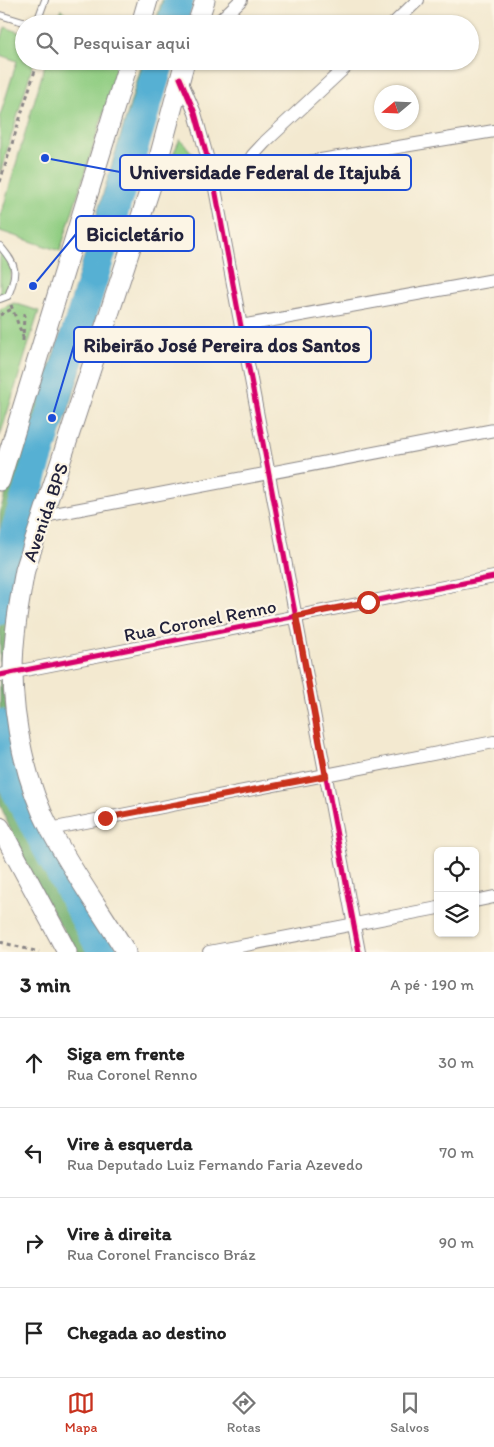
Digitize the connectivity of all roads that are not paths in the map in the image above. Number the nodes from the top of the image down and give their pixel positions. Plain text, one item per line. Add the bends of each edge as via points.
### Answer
1 (45, 0) edge
2 (148, 0) edge
3 (204, 0) edge
4 (241, 0) edge
5 (418, 0) edge
6 (0, 15) edge
7 (39, 15) edge
8 (144, 15) edge
9 (200, 15) edge
10 (225, 15) edge
11 (402, 15) edge
12 (15, 18) edge
13 (127, 70) edge
14 (182, 70) edge
15 (182, 70) edge
16 (342, 70) edge
17 (494, 131) edge
18 (242, 173) junction
19 (213, 178) junction
20 (153, 180) junction
21 (0, 246) edge
22 (494, 280) edge
23 (0, 299) edge
24 (241, 326) junction
25 (494, 430) edge
26 (269, 472) junction
27 (0, 480) edge
28 (44, 516) junction
29 (494, 577) edge
30 (296, 616) junction
31 (6, 674) edge
32 (494, 742) edge
33 (326, 776) junction
34 (0, 827) edge
35 (50, 829) junction
36 (494, 898) edge
37 (479, 900) edge
38 (434, 909) edge
39 (354, 924) junction
40 (67, 952) edge
41 (126, 952) edge
42 (208, 952) edge
43 (359, 952) edge

1 - 7 lane
2 - 8 main road
3 - 9 main road
4 - 10 street
5 - 11 street
6 - 12 lane
13 - 27 main road
14 - 19 street
15 - 20 main road, Avenida BPS
16 - 18 street via 265,142
17 - 18 street
18 - 19 street
19 - 20 street
19 - 24 street
20 - 28 main road, Avenida BPS
21 - 23 lane via 13,261 15,280 8,296
22 - 24 street
24 - 26 street
25 - 26 street
26 - 28 street
26 - 30 street
28 - 31 main road, Avenida BPS via 25,570
29 - 30 street, Rua Coronel Renno
30 - 31 street, Rua Coronel Renno
30 - 33 street
31 - 35 main road, Avenida BPS via 29,780
32 - 33 street
33 - 35 street
33 - 39 street
34 - 40 main road
35 - 41 main road, Avenida BPS
36 - 37 street
38 - 39 street
39 - 42 street
39 - 43 street

